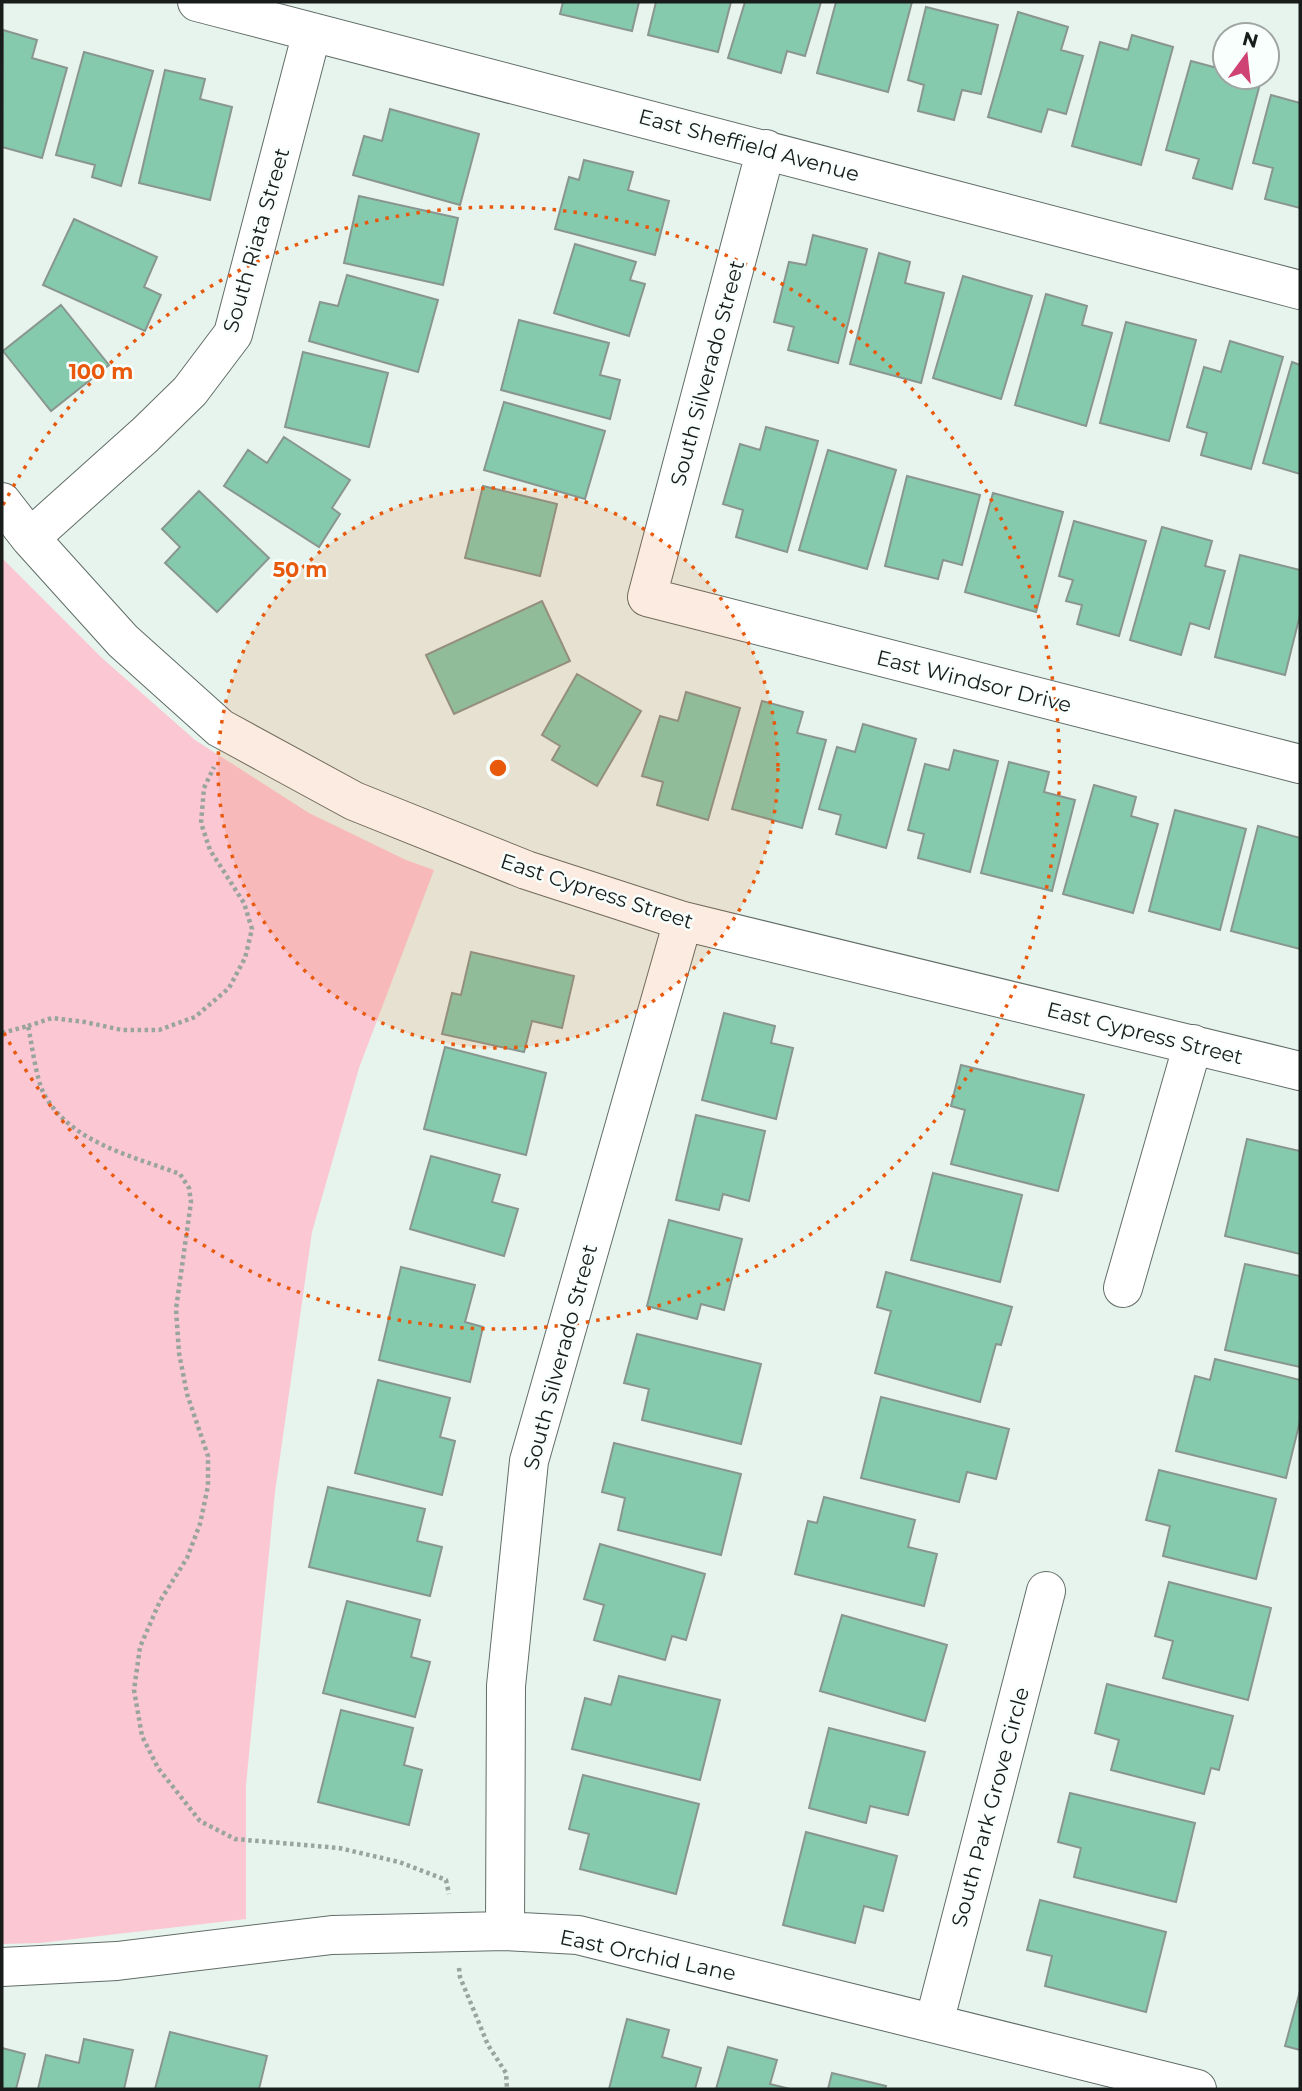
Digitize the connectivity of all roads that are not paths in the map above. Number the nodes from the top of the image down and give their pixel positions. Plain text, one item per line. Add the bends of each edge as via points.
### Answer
1 (197, 2) edge
2 (313, 32) junction
3 (766, 149) junction
4 (1300, 290) edge
5 (2, 502) edge
6 (30, 538) junction
7 (647, 597) joint
8 (1300, 764) edge
9 (683, 921) junction
10 (1193, 1044) junction
11 (1300, 1071) edge
12 (1124, 1288) dead end
13 (1046, 1591) dead end
14 (505, 1931) junction
15 (2, 1968) edge
16 (934, 2023) junction
17 (1197, 2089) edge

1 - 2 street, East Sheffield Avenue
2 - 3 street, East Sheffield Avenue
2 - 6 street, South Riata Street via 233,334 190,391
3 - 4 street, East Sheffield Avenue
3 - 7 street, South Silverado Street
5 - 6 street, East Cypress Street
6 - 9 street, East Cypress Street via 123,641 220,728 354,801 526,870
7 - 8 street, East Windsor Drive
9 - 10 street, East Cypress Street
9 - 14 street, South Silverado Street via 529,1461 506,1686
10 - 11 street, East Cypress Street
10 - 12 street
13 - 16 street, South Park Grove Circle
14 - 15 street, East Orchid Lane via 332,1935 117,1961
14 - 16 street, East Orchid Lane via 578,1935
16 - 17 street, East Orchid Lane

